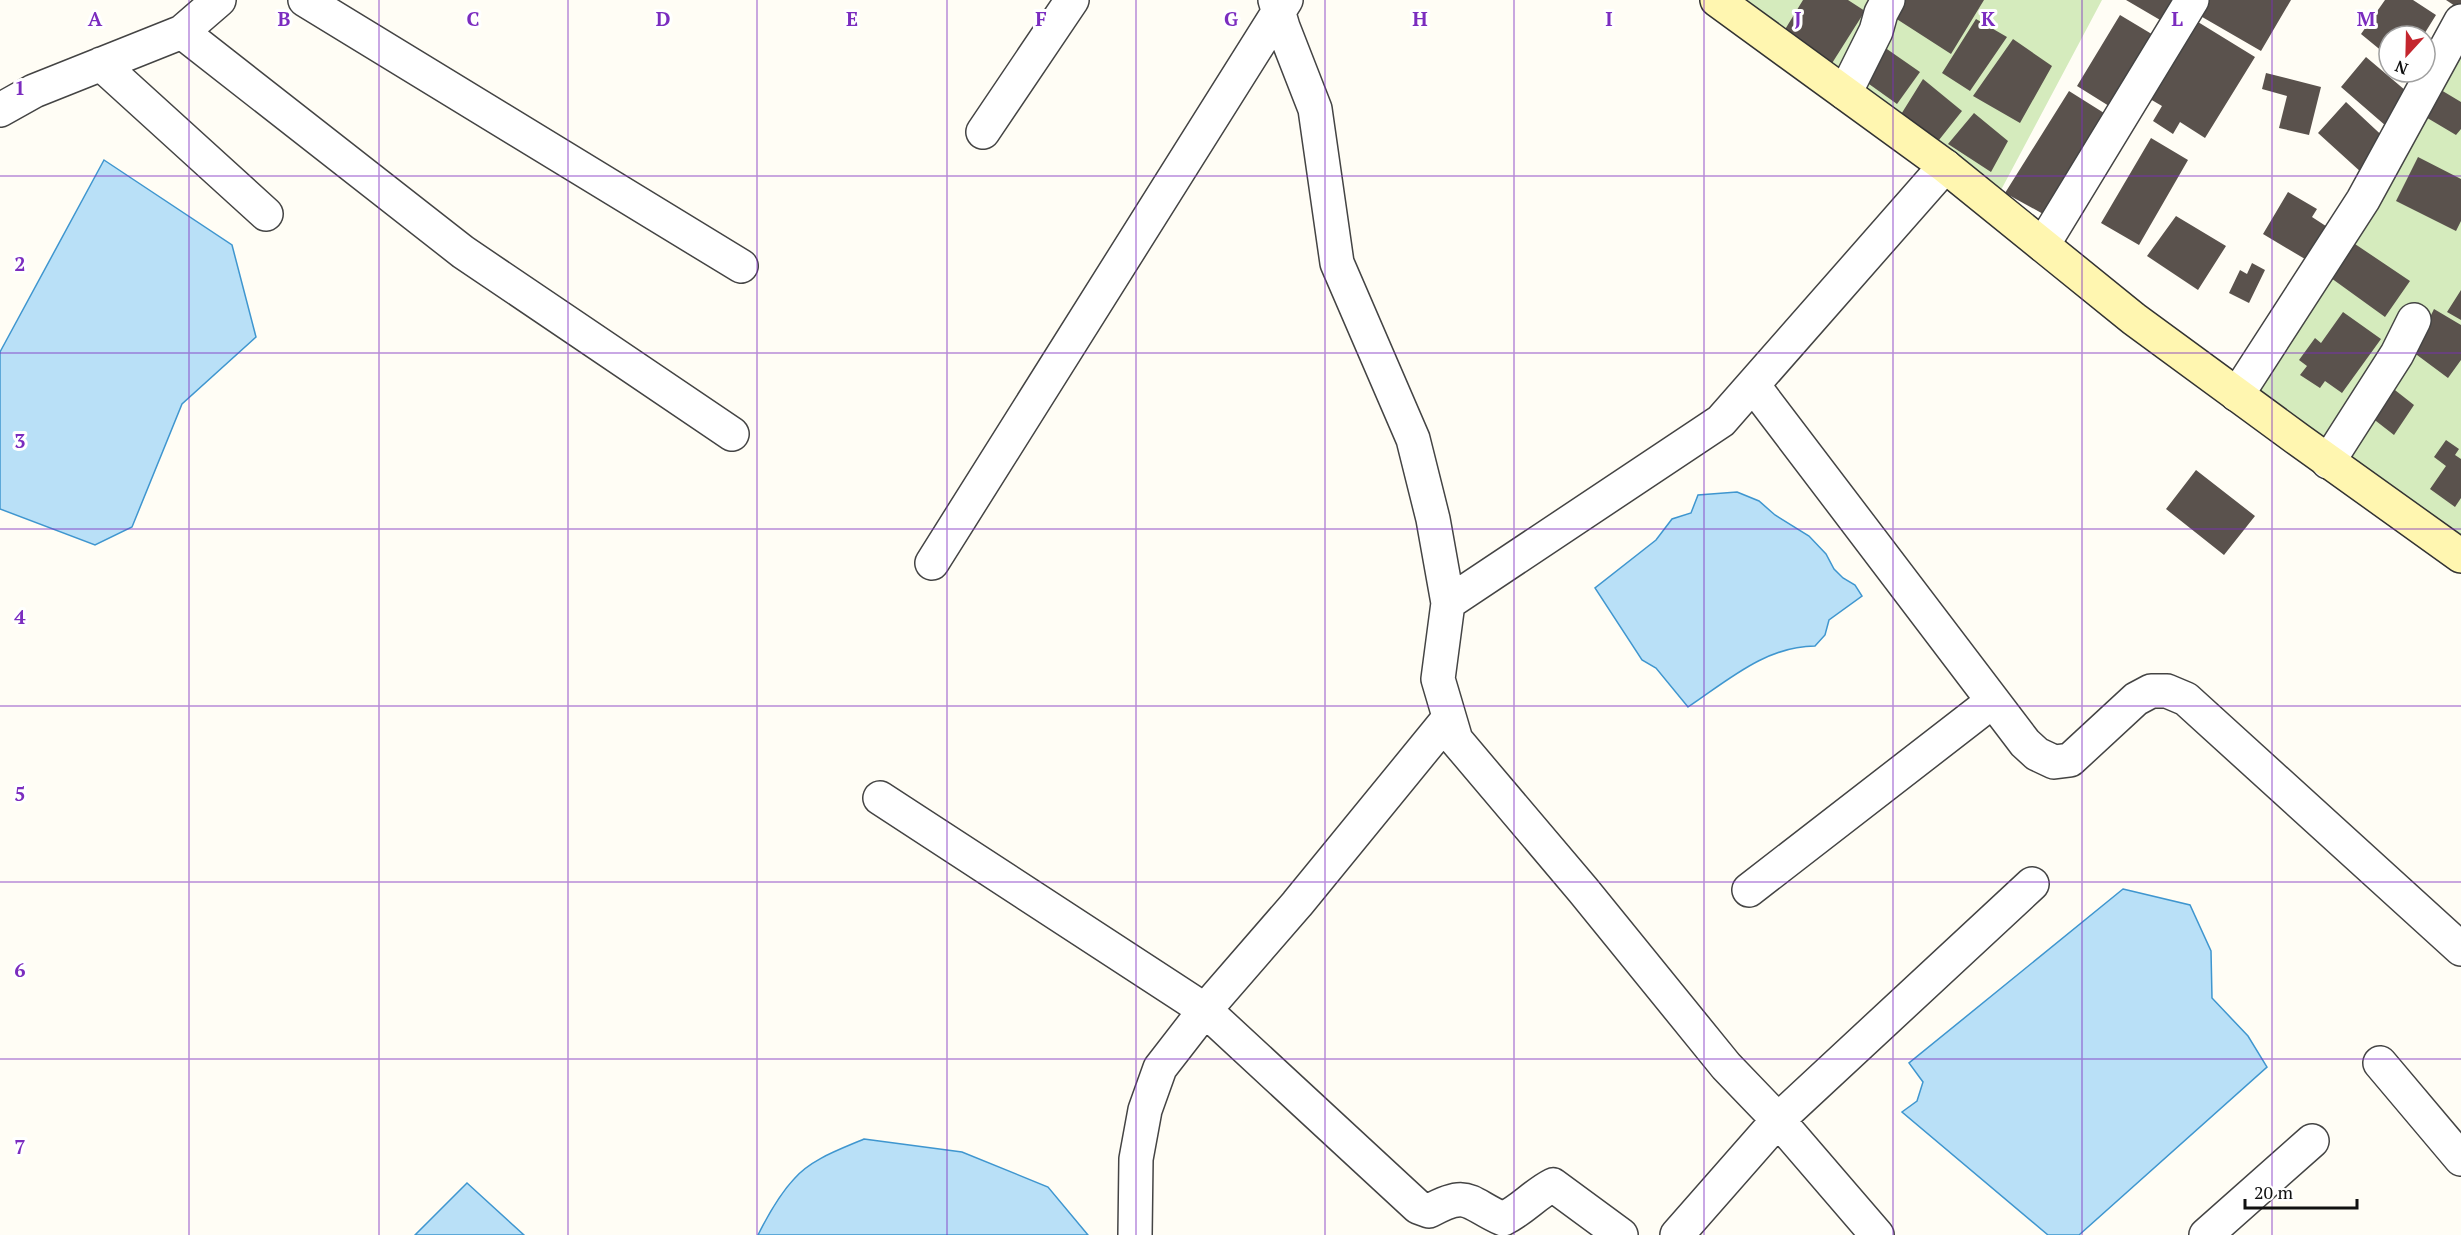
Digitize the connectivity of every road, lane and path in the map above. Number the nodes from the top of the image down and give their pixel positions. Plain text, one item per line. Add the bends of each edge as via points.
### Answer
1 (219, 0) edge
2 (304, 0) edge
3 (1072, 0) edge
4 (1718, 0) edge
5 (1888, 0) edge
6 (2192, 0) edge
7 (1280, 4) edge
8 (2461, 21) edge
9 (182, 32) junction
10 (101, 64) junction
11 (1845, 93) junction
12 (0, 110) edge
13 (983, 132) dead end
14 (1945, 166) junction
15 (266, 214) dead end
16 (2043, 245) junction
17 (741, 266) dead end
18 (2414, 320) dead end
19 (1753, 385) junction
20 (2237, 395) junction
21 (732, 434) dead end
22 (2328, 462) junction
23 (2461, 555) edge
24 (932, 563) dead end
25 (1448, 603) junction
26 (1993, 701) junction
27 (1449, 718) junction
28 (879, 798) dead end
29 (2032, 884) dead end
30 (1749, 890) dead end
31 (2461, 948) edge
32 (1205, 1010) junction
33 (2380, 1063) dead end
34 (1778, 1120) junction
35 (2312, 1141) dead end
36 (2461, 1159) edge
37 (1601, 1229) edge
38 (1135, 1235) edge
39 (1677, 1235) edge
40 (1877, 1235) edge
41 (2206, 1235) edge

1 - 9 street
2 - 17 street
3 - 13 street
4 - 11 street
5 - 11 street
6 - 16 street
7 - 24 street
7 - 25 street via 1315,109 1337,263 1413,439
8 - 20 street via 2363,200
9 - 10 street
9 - 21 street via 464,252
10 - 12 street via 34,91
10 - 15 street
11 - 14 street
14 - 16 street
14 - 19 street
16 - 20 street
18 - 22 street via 2397,354
19 - 25 street via 1721,421
19 - 26 street
20 - 22 street
22 - 23 street
25 - 27 street via 1438,679
26 - 30 street
26 - 31 street via 2025,743 2054,762 2070,759 2136,699 2151,691 2167,691 2186,699
27 - 32 street
27 - 34 street via 1456,740 1726,1066
28 - 32 street
29 - 34 street
32 - 37 street via 1418,1208 1429,1211 1455,1198 1467,1199 1503,1219 1553,1185
32 - 38 street via 1160,1068 1145,1110 1136,1159
33 - 36 street
34 - 39 street
34 - 40 street
35 - 41 street

